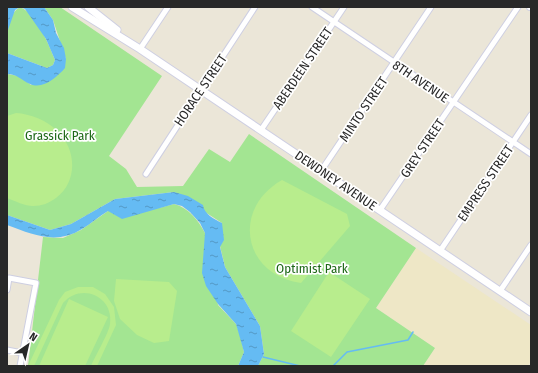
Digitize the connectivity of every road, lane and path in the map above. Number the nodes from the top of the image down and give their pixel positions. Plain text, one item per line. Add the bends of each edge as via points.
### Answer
1 (72, 7) edge
2 (88, 7) edge
3 (168, 7) edge
4 (256, 7) edge
5 (312, 7) edge
6 (344, 7) edge
7 (431, 7) edge
8 (518, 7) edge
9 (334, 22) junction
10 (140, 49) junction
11 (394, 63) junction
12 (200, 89) junction
13 (453, 102) junction
14 (531, 116) edge
15 (260, 130) junction
16 (513, 142) junction
17 (531, 154) edge
18 (321, 171) junction
19 (146, 174) dead end
20 (380, 210) junction
21 (531, 245) edge
22 (440, 250) junction
23 (7, 290) edge
24 (500, 291) junction
25 (531, 312) edge
26 (7, 350) edge
27 (22, 353) junction
28 (20, 366) edge

1 - 10 main road, DEWDNEY AVENUE
2 - 10 main road, DEWDNEY AVENUE
3 - 10 street
4 - 12 street, HORACE STREET
5 - 9 street, 8TH AVENUE
6 - 9 street, ABERDEEN STREET
7 - 11 street, MINTO STREET
8 - 13 street, GREY STREET
9 - 11 street, 8TH AVENUE
9 - 15 street, ABERDEEN STREET
10 - 12 main road, DEWDNEY AVENUE
11 - 13 street, 8TH AVENUE
11 - 18 street, MINTO STREET
12 - 15 main road, DEWDNEY AVENUE
12 - 19 street, HORACE STREET
13 - 16 street, 8TH AVENUE
13 - 20 street, GREY STREET
14 - 16 street, EMPRESS STREET
15 - 18 main road, DEWDNEY AVENUE
16 - 17 street, 8TH AVENUE
16 - 22 street, EMPRESS STREET
18 - 20 main road, DEWDNEY AVENUE
20 - 22 main road, DEWDNEY AVENUE
21 - 24 street
22 - 24 main road, DEWDNEY AVENUE
23 - 27 street via 10,278 36,284
24 - 25 main road, DEWDNEY AVENUE
26 - 27 street
27 - 28 street

